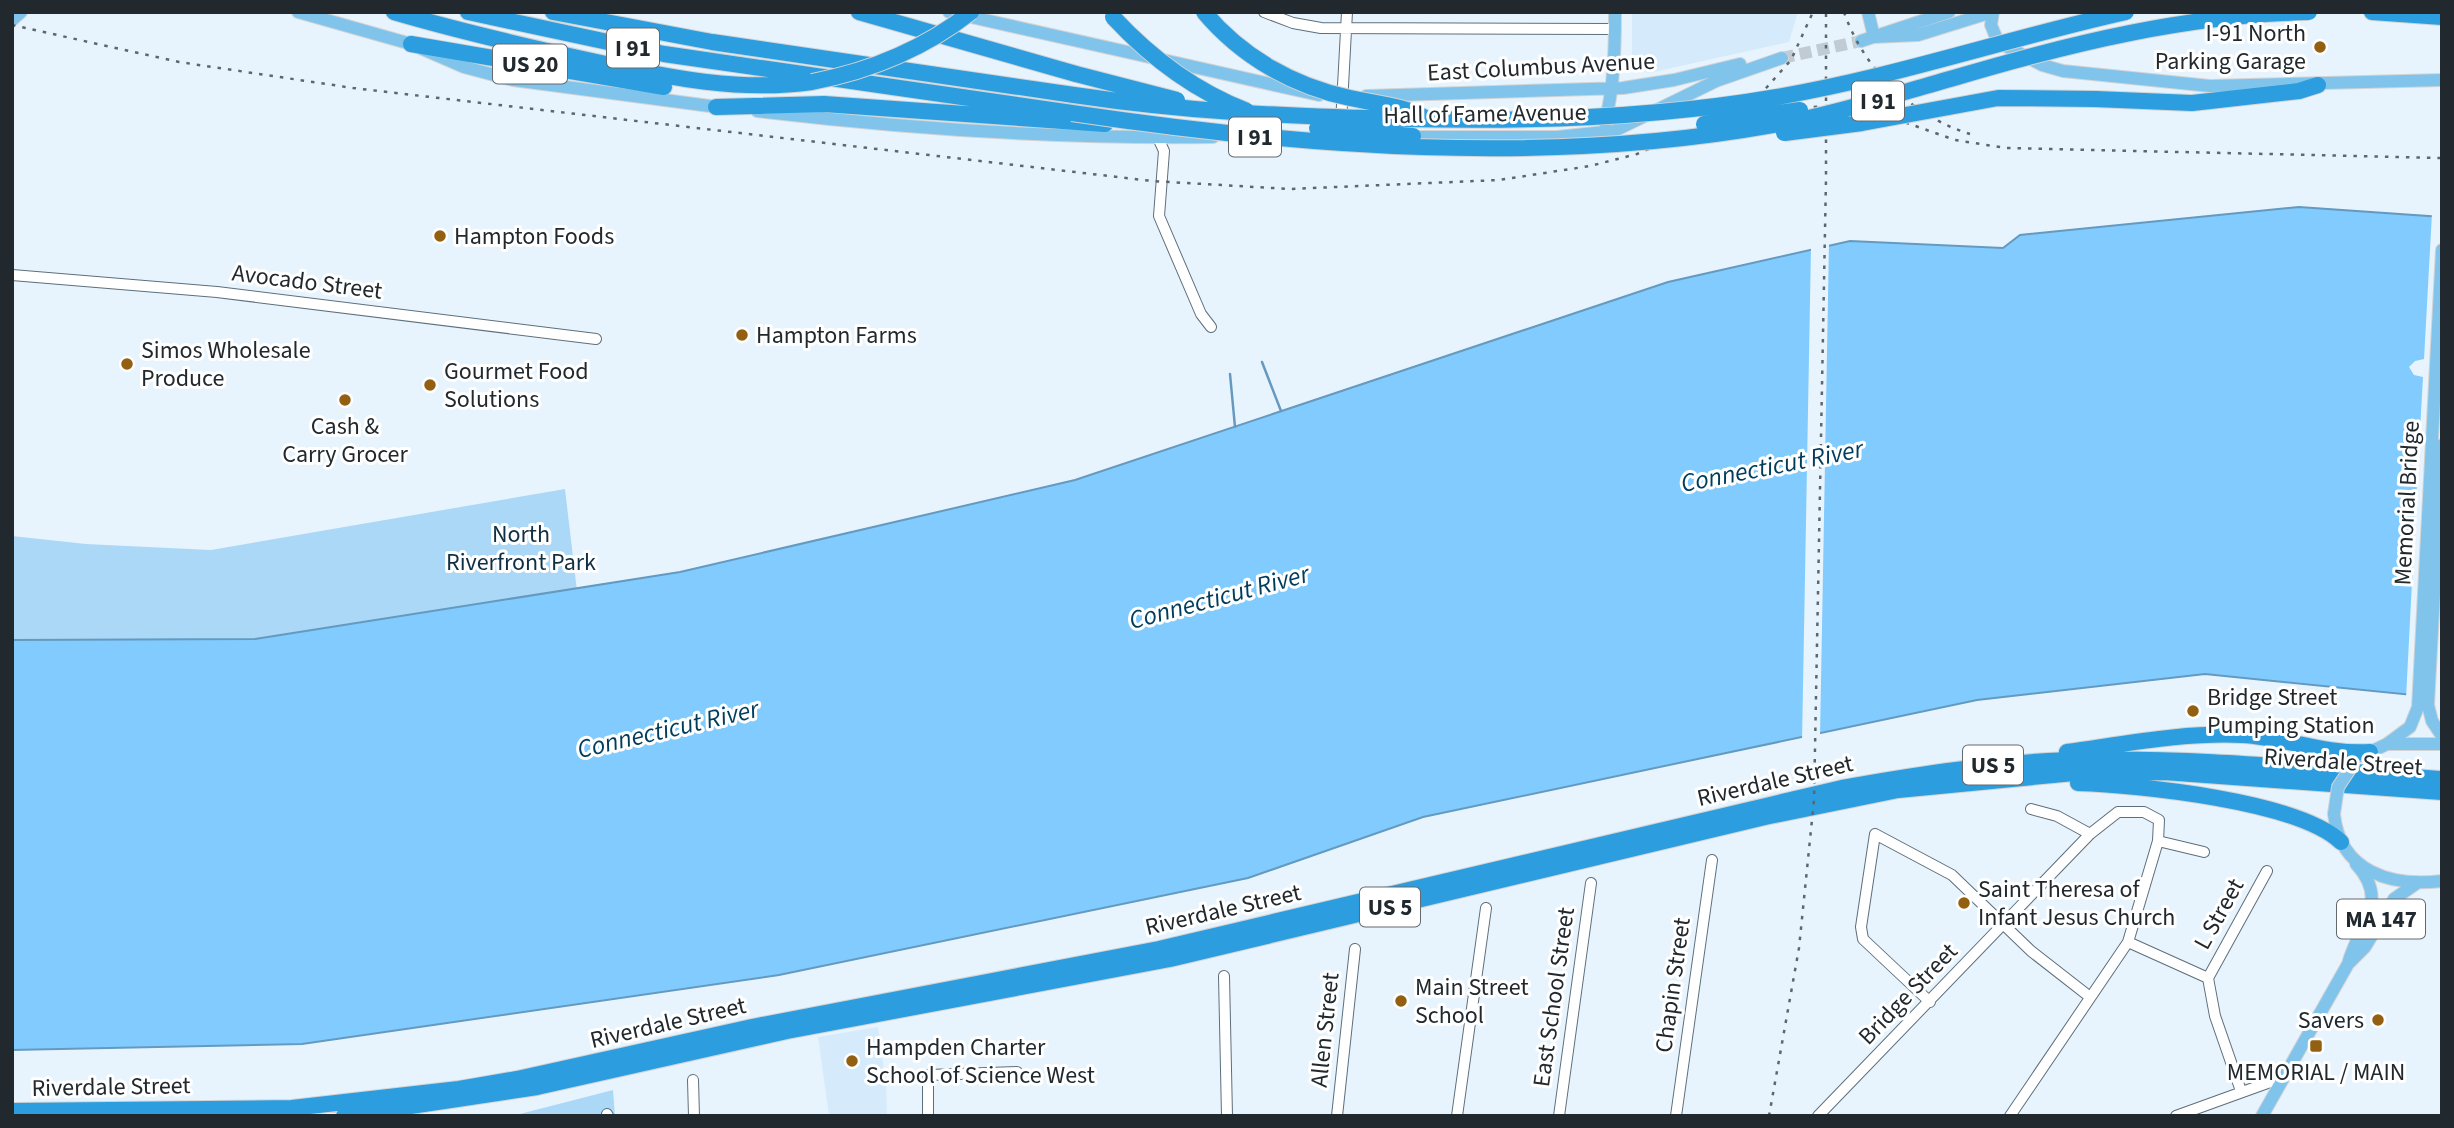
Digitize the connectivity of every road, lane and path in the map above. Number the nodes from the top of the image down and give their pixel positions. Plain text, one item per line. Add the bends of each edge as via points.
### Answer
1 (21, 12) edge
2 (299, 12) edge
3 (326, 12) edge
4 (394, 12) edge
5 (468, 12) edge
6 (552, 12) edge
7 (859, 12) edge
8 (949, 12) edge
9 (971, 12) edge
10 (1204, 12) edge
11 (1264, 12) edge
12 (1347, 12) edge
13 (1615, 12) edge
14 (1868, 12) edge
15 (1950, 12) edge
16 (1992, 12) edge
17 (2126, 12) edge
18 (2309, 12) edge
19 (2372, 12) edge
20 (1112, 15) edge
21 (2442, 17) edge
22 (12, 20) edge
23 (1346, 28) junction
24 (1615, 29) junction
25 (372, 32) junction
26 (1868, 39) junction
27 (411, 44) junction
28 (1782, 58) joint
29 (1954, 78) junction
30 (649, 79) junction
31 (2442, 80) edge
32 (2318, 85) junction
33 (1611, 88) junction
34 (1387, 95) junction
35 (1342, 96) junction
36 (716, 107) junction
37 (1071, 117) junction
38 (1311, 118) junction
39 (1429, 120) junction
40 (1163, 132) junction
41 (1601, 133) junction
42 (1709, 134) junction
43 (1341, 136) junction
44 (1391, 137) junction
45 (2442, 250) edge
46 (12, 275) edge
47 (1211, 327) dead end
48 (596, 339) dead end
49 (2442, 444) edge
50 (2423, 714) junction
51 (2442, 736) edge
52 (2387, 744) junction
53 (2442, 744) edge
54 (2370, 752) junction
55 (1993, 772) junction
56 (2442, 779) edge
57 (2442, 792) edge
58 (2031, 809) dead end
59 (2090, 834) junction
60 (2158, 841) junction
61 (2340, 842) junction
62 (2204, 852) dead end
63 (1712, 860) dead end
64 (2356, 864) junction
65 (2267, 871) dead end
66 (2442, 881) edge
67 (2421, 882) junction
68 (1591, 883) dead end
69 (1486, 908) dead end
70 (2004, 925) junction
71 (2128, 942) junction
72 (1355, 948) dead end
73 (2348, 964) junction
74 (1224, 976) dead end
75 (2208, 978) junction
76 (2090, 997) junction
77 (1930, 1002) junction
78 (1017, 1072) dead end
79 (2284, 1077) junction
80 (693, 1080) dead end
81 (2241, 1091) junction
82 (12, 1101) edge
83 (292, 1108) junction
84 (12, 1111) edge
85 (344, 1116) edge
86 (694, 1116) edge
87 (928, 1116) edge
88 (1227, 1116) edge
89 (1337, 1116) edge
90 (1457, 1116) edge
91 (1559, 1116) edge
92 (1676, 1116) edge
93 (1818, 1116) edge
94 (2010, 1116) edge
95 (2175, 1116) edge
96 (2262, 1116) edge

1 - 22 main road
2 - 25 main road, US 20
3 - 25 main road
4 - 30 highway
5 - 37 highway, I 91 via 698,59
6 - 38 highway, I 91, bridge via 724,44 1074,95 1210,113
7 - 38 highway, bridge via 1180,100
8 - 35 main road, East Columbus Avenue via 1264,85
9 - 30 highway, US 20, bridge via 894,58 863,70 769,91 727,94
10 - 39 highway, bridge via 1244,50 1285,76 1332,94 1408,108
11 - 23 street via 1293,23
12 - 23 street
13 - 24 main road
14 - 26 main road
15 - 26 main road
16 - 26 main road via 1918,35
16 - 32 main road via 1991,25 1998,42 2049,68 2219,87
17 - 39 highway, I 91, bridge via 1847,83 1747,102 1632,115
18 - 29 highway, I 91, bridge via 2240,16 2131,32
19 - 21 highway
20 - 29 highway, bridge via 1157,59 1219,99 1275,119 1361,133 1522,135 1692,125 1794,111
23 - 24 street
23 - 35 street
24 - 33 main road
25 - 27 main road, US 20
27 - 30 highway, US 20
27 - 36 main road, Hall of Fame Avenue via 464,67 513,80
28 - 33 main road, East Columbus Avenue via 1655,84
28 - 41 main road, Hall of Fame Avenue via 1716,81 1625,128
29 - 42 highway, I 91, bridge via 1810,118
31 - 32 main road
32 - 42 highway, bridge via 2192,103 2008,97 1820,129
33 - 34 main road, East Columbus Avenue
33 - 41 main road
34 - 35 main road, East Columbus Avenue
34 - 44 main road via 1377,105 1374,118 1380,130
35 - 43 street
36 - 37 highway via 824,104
36 - 40 main road, Hall of Fame Avenue via 939,130 1066,137
37 - 40 highway, I 91, bridge
38 - 39 highway, I 91, bridge
40 - 42 highway, I 91, bridge via 1439,147 1596,143
40 - 43 main road, Hall of Fame Avenue
40 - 47 street via 1160,223
41 - 44 main road, Hall of Fame Avenue
43 - 44 main road, Hall of Fame Avenue
45 - 50 main road, Memorial Bridge
46 - 48 street, Avocado Street via 217,292
49 - 50 main road, Memorial Bridge
50 - 51 main road
50 - 52 main road
52 - 53 main road
52 - 54 main road
54 - 55 highway via 2334,753 2270,738 2205,735 2061,753
54 - 61 main road, bridge via 2354,763 2338,787 2334,814
55 - 56 highway, Riverdale Street / US 5 via 2163,760
55 - 57 highway, Riverdale Street / US 5 via 2164,772
55 - 61 highway via 2201,795 2316,825
55 - 83 highway, Riverdale Street / US 5 via 1842,788 1159,949 751,1027 517,1079
55 - 85 highway, Riverdale Street / US 5 via 1833,802 1170,959 787,1031 537,1087
58 - 59 street via 2057,816
59 - 60 street, Bridge Street via 2117,813 2137,811 2160,823
59 - 70 street, Bridge Street
60 - 62 street
60 - 71 street
61 - 64 main road
63 - 92 street, Chapin Street
64 - 67 main road via 2390,880
64 - 73 main road, MA 147 via 2369,882 2374,900
65 - 75 street, L Street
66 - 67 main road
67 - 73 main road, MA 147 via 2397,896 2365,947
68 - 91 street, East School Street
69 - 90 street
70 - 76 street
70 - 77 street, Bridge Street
70 - 77 street via 1944,869 1875,834 1863,939
71 - 75 street
71 - 76 street
72 - 89 street, Allen Street
73 - 79 main road, MA 147
74 - 88 street
75 - 81 street via 2215,1017
76 - 94 street
77 - 93 street, Bridge Street
78 - 87 street via 928,1075
79 - 81 street
79 - 96 main road, MA 147
80 - 86 street
81 - 95 street
82 - 83 highway
83 - 84 highway, Riverdale Street / US 5

